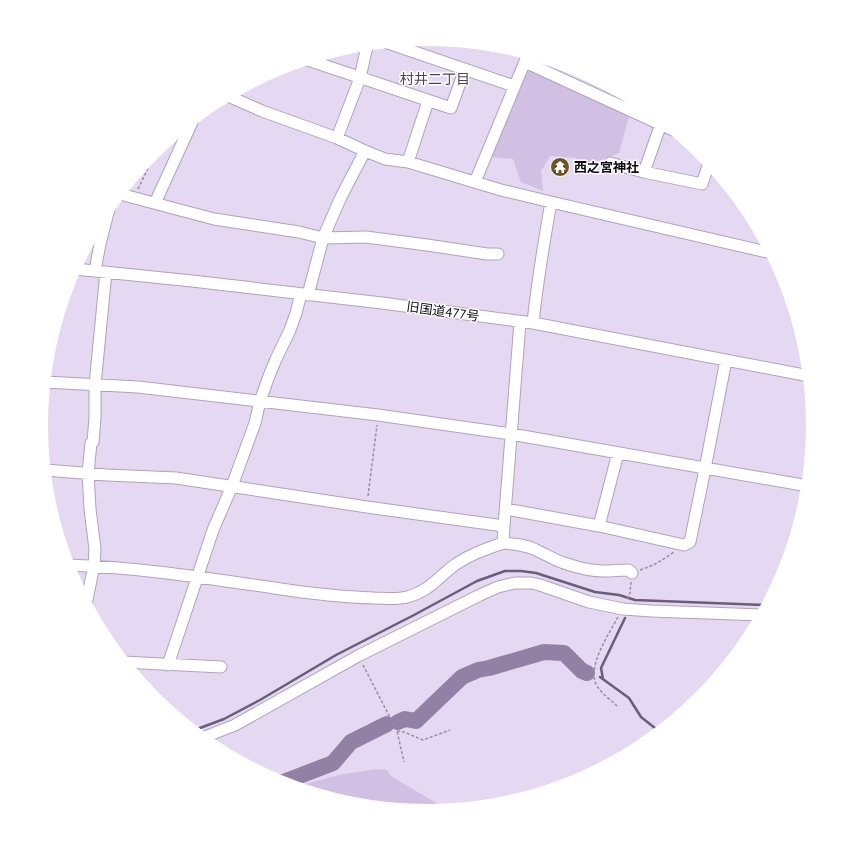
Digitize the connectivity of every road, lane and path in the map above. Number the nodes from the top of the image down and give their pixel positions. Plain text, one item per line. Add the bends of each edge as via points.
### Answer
1 (400, 47) edge
2 (366, 51) edge
3 (526, 59) edge
4 (533, 61) edge
5 (316, 63) edge
6 (465, 69) junction
7 (360, 78) junction
8 (514, 86) junction
9 (234, 99) edge
10 (428, 101) junction
11 (645, 115) edge
12 (661, 126) edge
13 (190, 129) edge
14 (337, 138) junction
15 (365, 151) junction
16 (408, 162) junction
17 (610, 163) dead end
18 (148, 169) edge
19 (707, 170) edge
20 (644, 172) junction
21 (475, 182) junction
22 (125, 195) edge
23 (134, 197) junction
24 (551, 202) junction
25 (155, 203) junction
26 (105, 225) edge
27 (323, 238) junction
28 (763, 250) edge
29 (498, 254) dead end
30 (81, 270) edge
31 (95, 271) junction
32 (106, 272) junction
33 (305, 294) junction
34 (520, 322) junction
35 (533, 323) junction
36 (726, 360) junction
37 (803, 375) edge
38 (50, 382) edge
39 (95, 385) junction
40 (260, 401) junction
41 (378, 415) junction
42 (511, 434) junction
43 (618, 454) junction
44 (705, 469) junction
45 (50, 470) edge
46 (88, 473) junction
47 (801, 485) edge
48 (232, 486) junction
49 (367, 507) junction
50 (506, 509) junction
51 (504, 526) junction
52 (599, 526) junction
53 (503, 543) junction
54 (684, 545) junction
55 (74, 565) edge
56 (94, 566) junction
57 (632, 573) junction
58 (197, 577) junction
59 (88, 595) edge
60 (624, 605) junction
61 (756, 615) edge
62 (358, 656) junction
63 (131, 663) edge
64 (168, 665) junction
65 (221, 668) dead end
66 (617, 706) dead end
67 (450, 730) dead end
68 (398, 731) junction
69 (208, 736) edge
70 (404, 762) dead end

1 - 6 street
2 - 7 street
3 - 8 street
4 - 11 street
5 - 7 street
6 - 8 street
6 - 10 street via 451,108
7 - 10 street
7 - 14 street
8 - 21 street
9 - 14 street
10 - 16 street
12 - 20 street
13 - 25 street
14 - 15 street
15 - 16 street via 385,159
15 - 27 street
16 - 21 street
17 - 20 street
18 - 23 path
19 - 20 street via 702,184
21 - 24 street
22 - 23 street
23 - 25 street
24 - 28 street
24 - 35 street
25 - 27 street via 214,219
26 - 31 street
27 - 29 street via 366,237
27 - 33 street
30 - 31 street, 旧国道477号
31 - 32 street, 旧国道477号
32 - 33 street, 旧国道477号
32 - 39 street
33 - 34 street, 旧国道477号
33 - 40 street
34 - 35 street, 旧国道477号
34 - 42 street
35 - 36 street, 旧国道477号
36 - 37 street, 旧国道477号
36 - 44 street
38 - 39 street
39 - 40 street via 138,387
39 - 46 street via 95,418
40 - 41 street
40 - 48 street
41 - 42 street
41 - 49 path
42 - 43 street
42 - 50 street
43 - 44 street
43 - 52 street
44 - 47 street
44 - 54 street via 690,542
45 - 46 street
46 - 48 street via 176,478
46 - 56 street via 95,549
48 - 49 street
48 - 58 street
49 - 51 street
50 - 51 street
50 - 52 street
51 - 53 street
52 - 54 street
53 - 57 street via 536,550 579,568 629,570
53 - 58 street via 471,555 419,593 397,599 311,593
54 - 57 path via 665,559
55 - 56 street
56 - 58 street
56 - 59 street
57 - 60 path via 630,593
58 - 64 street
60 - 61 street via 652,611
60 - 62 street via 589,602 540,585 515,583 485,592
60 - 66 path via 597,658 594,673 598,687
62 - 68 path
62 - 69 street via 235,725
63 - 64 street
64 - 65 street
67 - 68 path via 423,740
68 - 70 path

